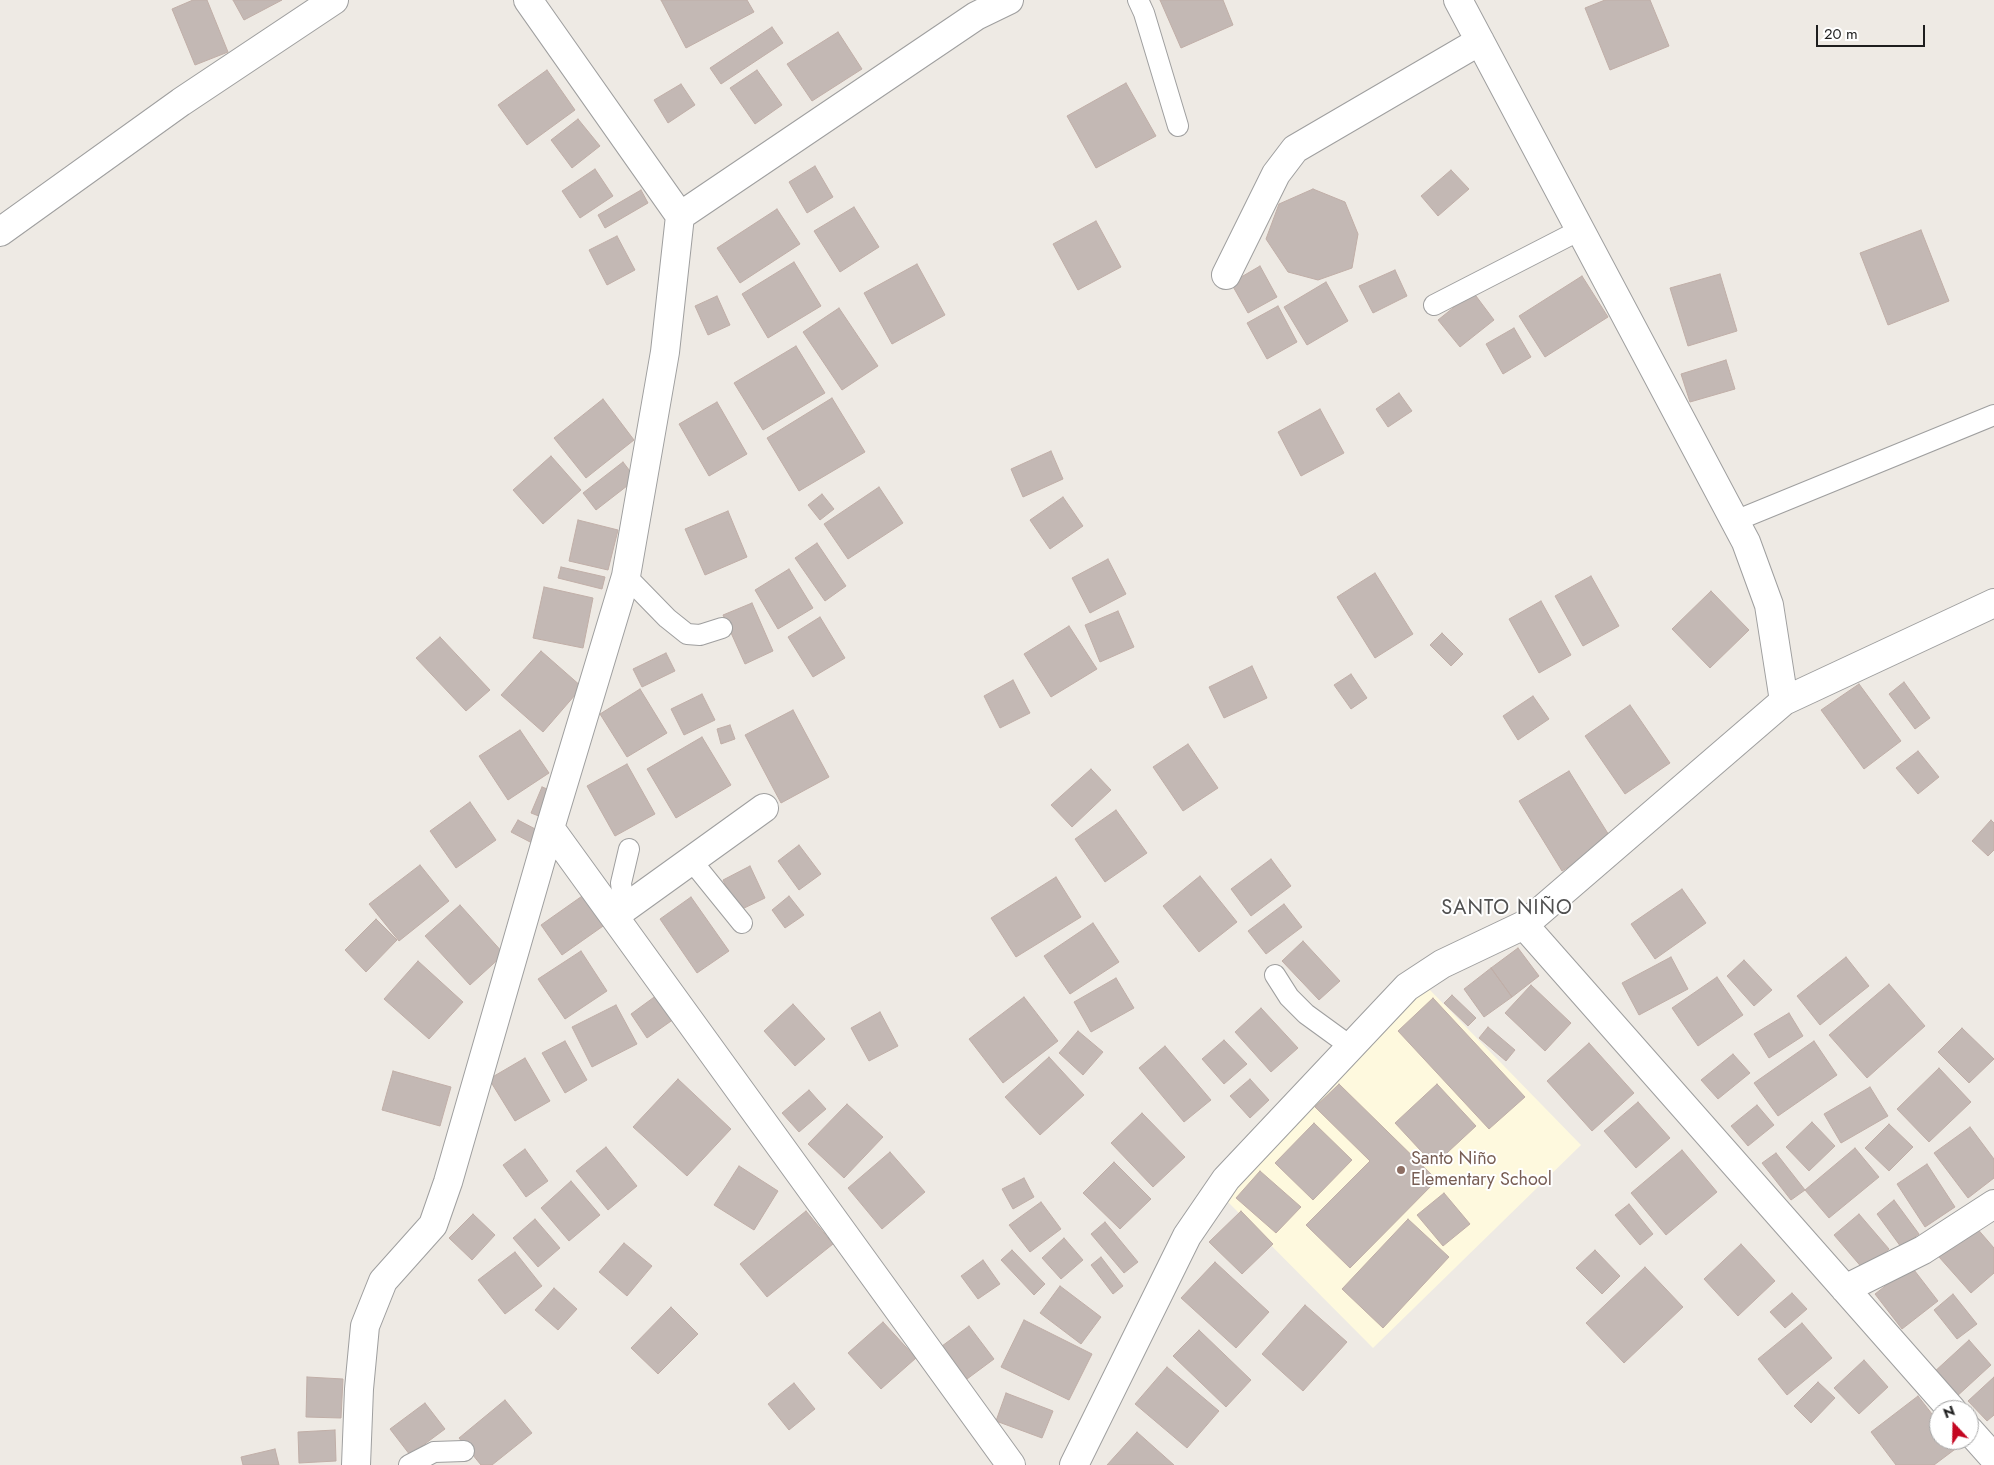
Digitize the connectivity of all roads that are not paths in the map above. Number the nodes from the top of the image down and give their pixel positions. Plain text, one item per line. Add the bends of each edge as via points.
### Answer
1 (334, 0) edge
2 (528, 0) edge
3 (1009, 0) edge
4 (1138, 0) edge
5 (1458, 0) edge
6 (972, 8) edge
7 (1480, 41) junction
8 (1178, 126) dead end
9 (680, 216) junction
10 (1580, 230) junction
11 (0, 232) edge
12 (1226, 275) dead end
13 (1434, 304) dead end
14 (1994, 415) edge
15 (1735, 521) junction
16 (626, 576) junction
17 (1994, 603) edge
18 (722, 628) dead end
19 (1784, 701) junction
20 (764, 808) dead end
21 (550, 828) junction
22 (629, 849) dead end
23 (691, 860) junction
24 (619, 912) junction
25 (742, 923) dead end
26 (1524, 926) junction
27 (1275, 975) dead end
28 (1350, 1046) junction
29 (1994, 1204) edge
30 (1845, 1289) junction
31 (1943, 1400) edge
32 (1979, 1441) edge
33 (464, 1451) dead end
34 (1994, 1458) edge
35 (356, 1465) edge
36 (409, 1465) edge
37 (1011, 1465) edge
38 (1074, 1465) edge

1 - 11 street via 181,102
2 - 9 street
3 - 6 street
4 - 8 lane
5 - 7 street
6 - 9 street
7 - 10 street
7 - 12 street via 1295,149 1276,174
9 - 16 street via 665,352
10 - 13 lane
10 - 15 street
14 - 15 lane
15 - 19 street via 1769,604
16 - 18 lane via 687,634 700,635
16 - 21 street
17 - 19 street
19 - 26 street
20 - 23 street
21 - 24 street
21 - 35 street via 433,1225 383,1281 365,1326 358,1389
22 - 24 lane via 621,883
23 - 24 street
23 - 25 lane
24 - 37 street
26 - 28 street via 1442,964 1407,987
26 - 30 street
27 - 28 lane via 1288,997
28 - 38 street via 1226,1179 1187,1236
29 - 30 street via 1923,1250
30 - 31 street
32 - 34 street
33 - 36 lane via 434,1452

